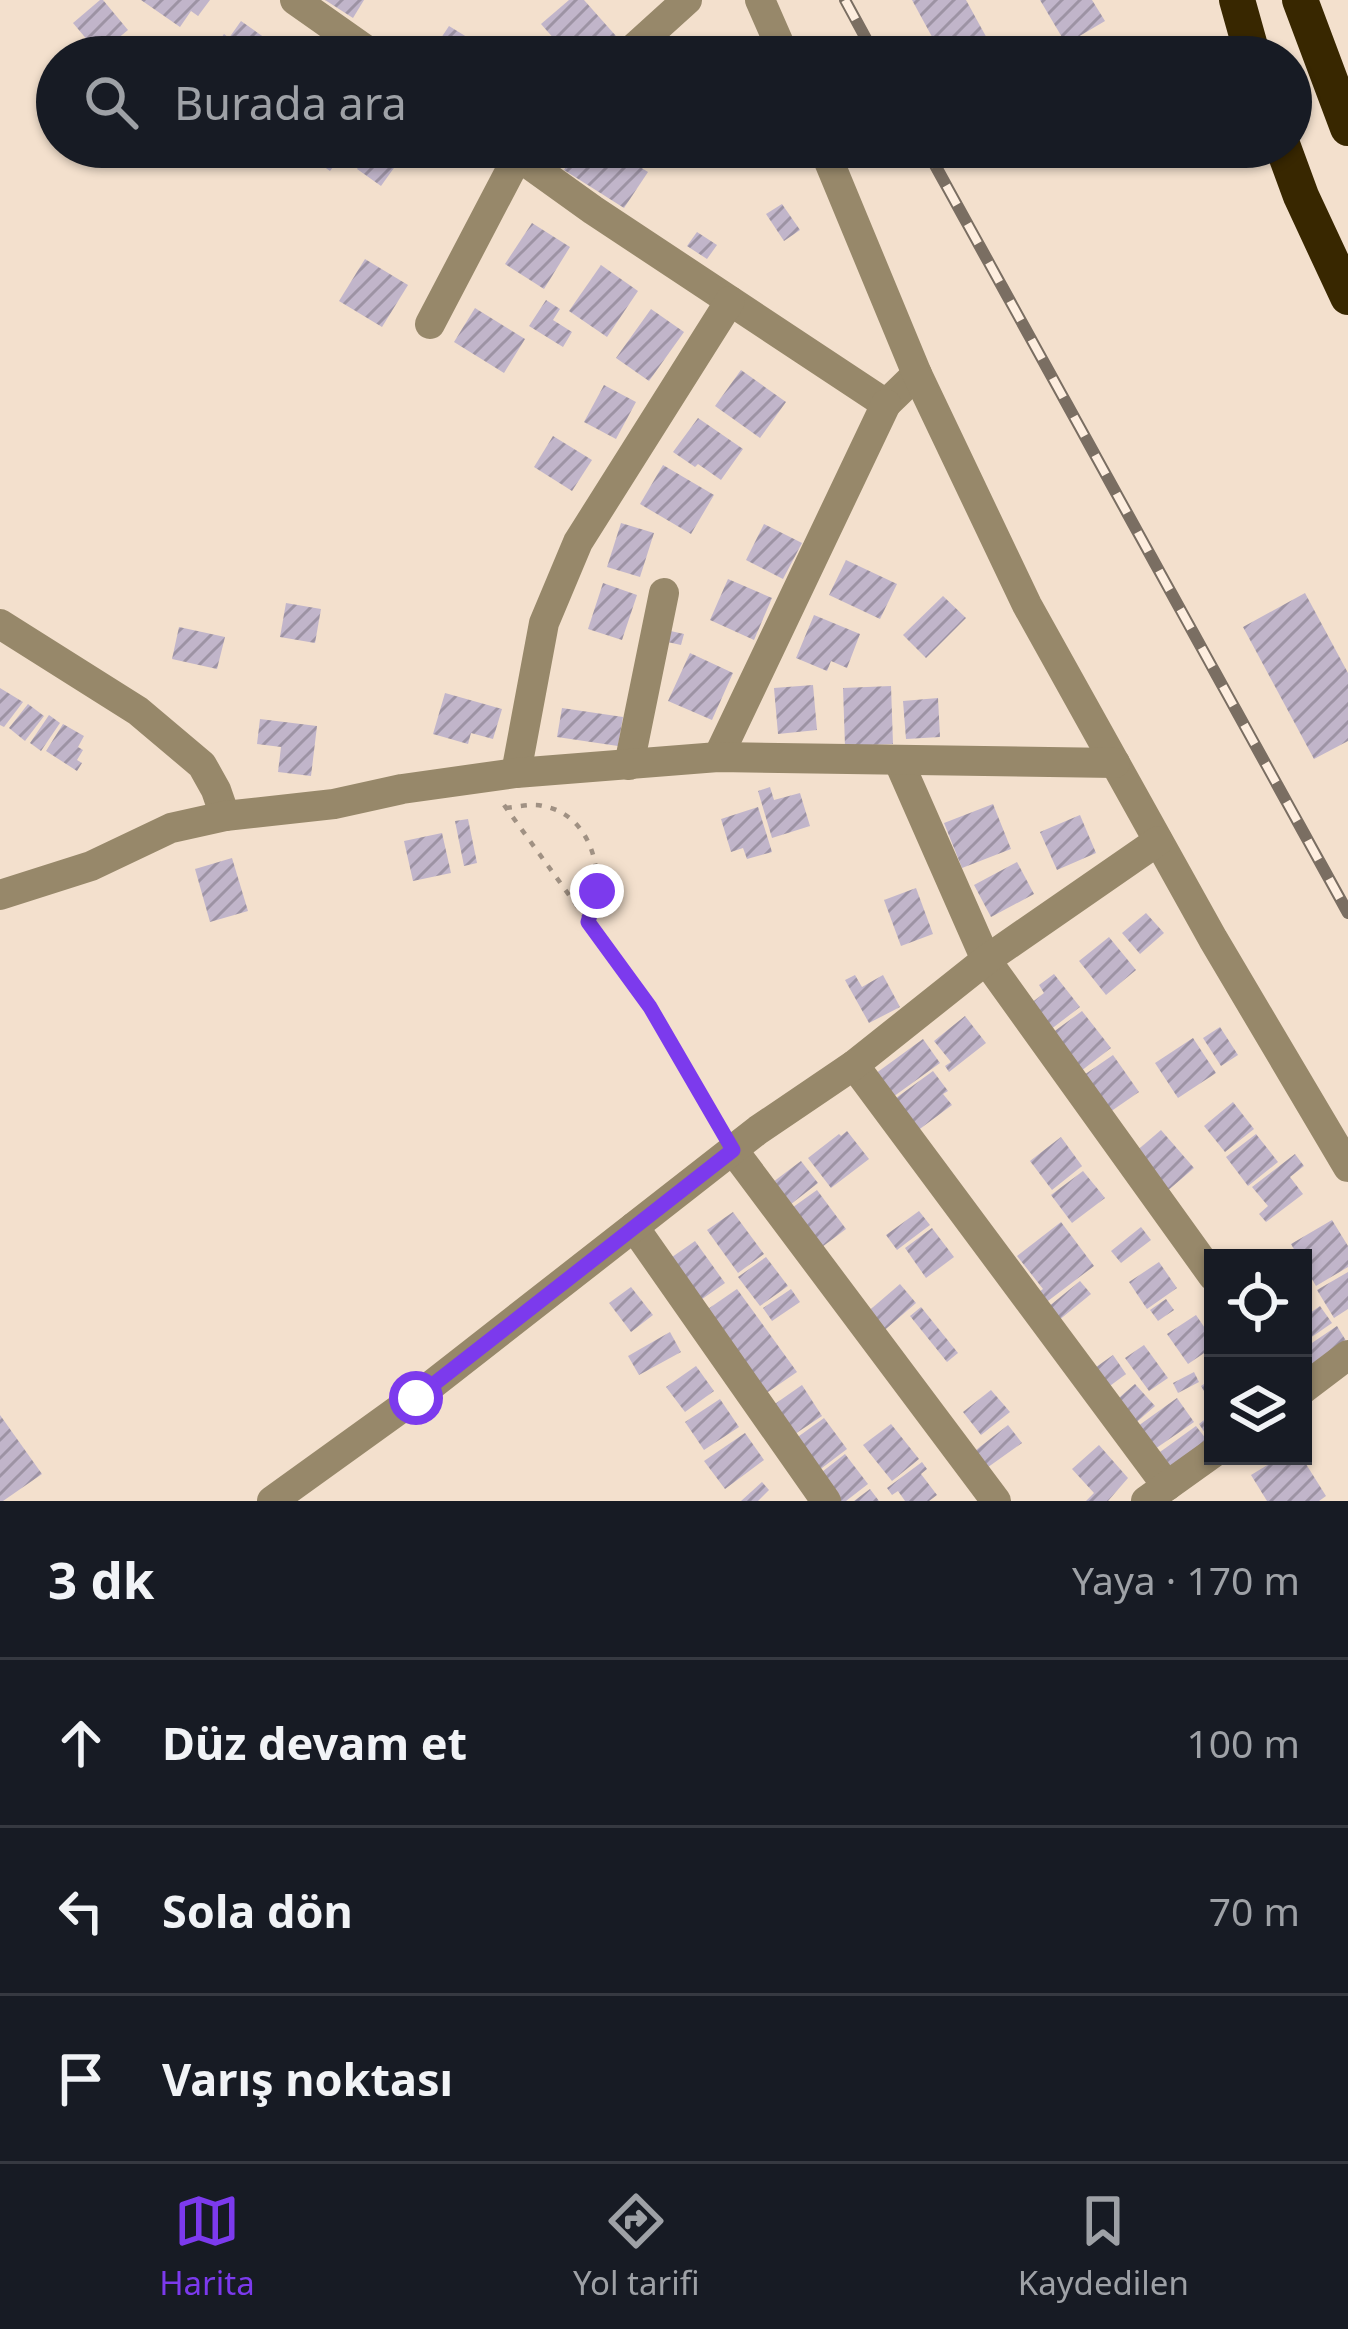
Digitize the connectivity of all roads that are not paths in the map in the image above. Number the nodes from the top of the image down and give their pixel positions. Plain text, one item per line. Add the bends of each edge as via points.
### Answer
1 (296, 0) edge
2 (687, 0) edge
3 (760, 0) edge
4 (1237, 0) edge
5 (1300, 0) edge
6 (347, 36) edge
7 (647, 36) edge
8 (776, 36) edge
9 (1247, 36) edge
10 (1348, 128) edge
11 (508, 168) edge
12 (540, 168) edge
13 (832, 168) edge
14 (1290, 168) edge
15 (1348, 297) edge
16 (730, 301) junction
17 (430, 324) dead end
18 (917, 374) junction
19 (886, 404) junction
20 (664, 593) dead end
21 (0, 624) edge
22 (718, 758) junction
23 (898, 760) junction
24 (1115, 764) junction
25 (628, 765) junction
26 (516, 772) junction
27 (225, 816) junction
28 (1158, 841) junction
29 (0, 895) edge
30 (986, 960) junction
31 (854, 1066) junction
32 (733, 1150) junction
33 (1348, 1167) edge
34 (634, 1227) junction
35 (1204, 1263) edge
36 (1348, 1355) edge
37 (1312, 1382) edge
38 (1204, 1459) edge
39 (1156, 1493) edge
40 (272, 1501) edge
41 (826, 1501) edge
42 (996, 1501) edge

1 - 6 street
2 - 7 street
3 - 8 street
4 - 9 highway
5 - 10 highway
11 - 17 street
12 - 16 street
13 - 18 street
14 - 15 highway
16 - 19 street
16 - 26 street via 578,542 544,623
18 - 19 street
18 - 24 street
19 - 22 street
20 - 25 street
21 - 27 street via 138,711 202,765
22 - 23 street
22 - 25 street
23 - 24 street
23 - 30 street
24 - 28 street
25 - 26 street
26 - 27 street
27 - 29 street via 171,828 91,866
28 - 30 street
28 - 33 street
30 - 31 street
30 - 35 street
31 - 32 street
31 - 39 street
32 - 34 street
32 - 42 street
34 - 40 street
34 - 41 street
36 - 37 street
38 - 39 street

